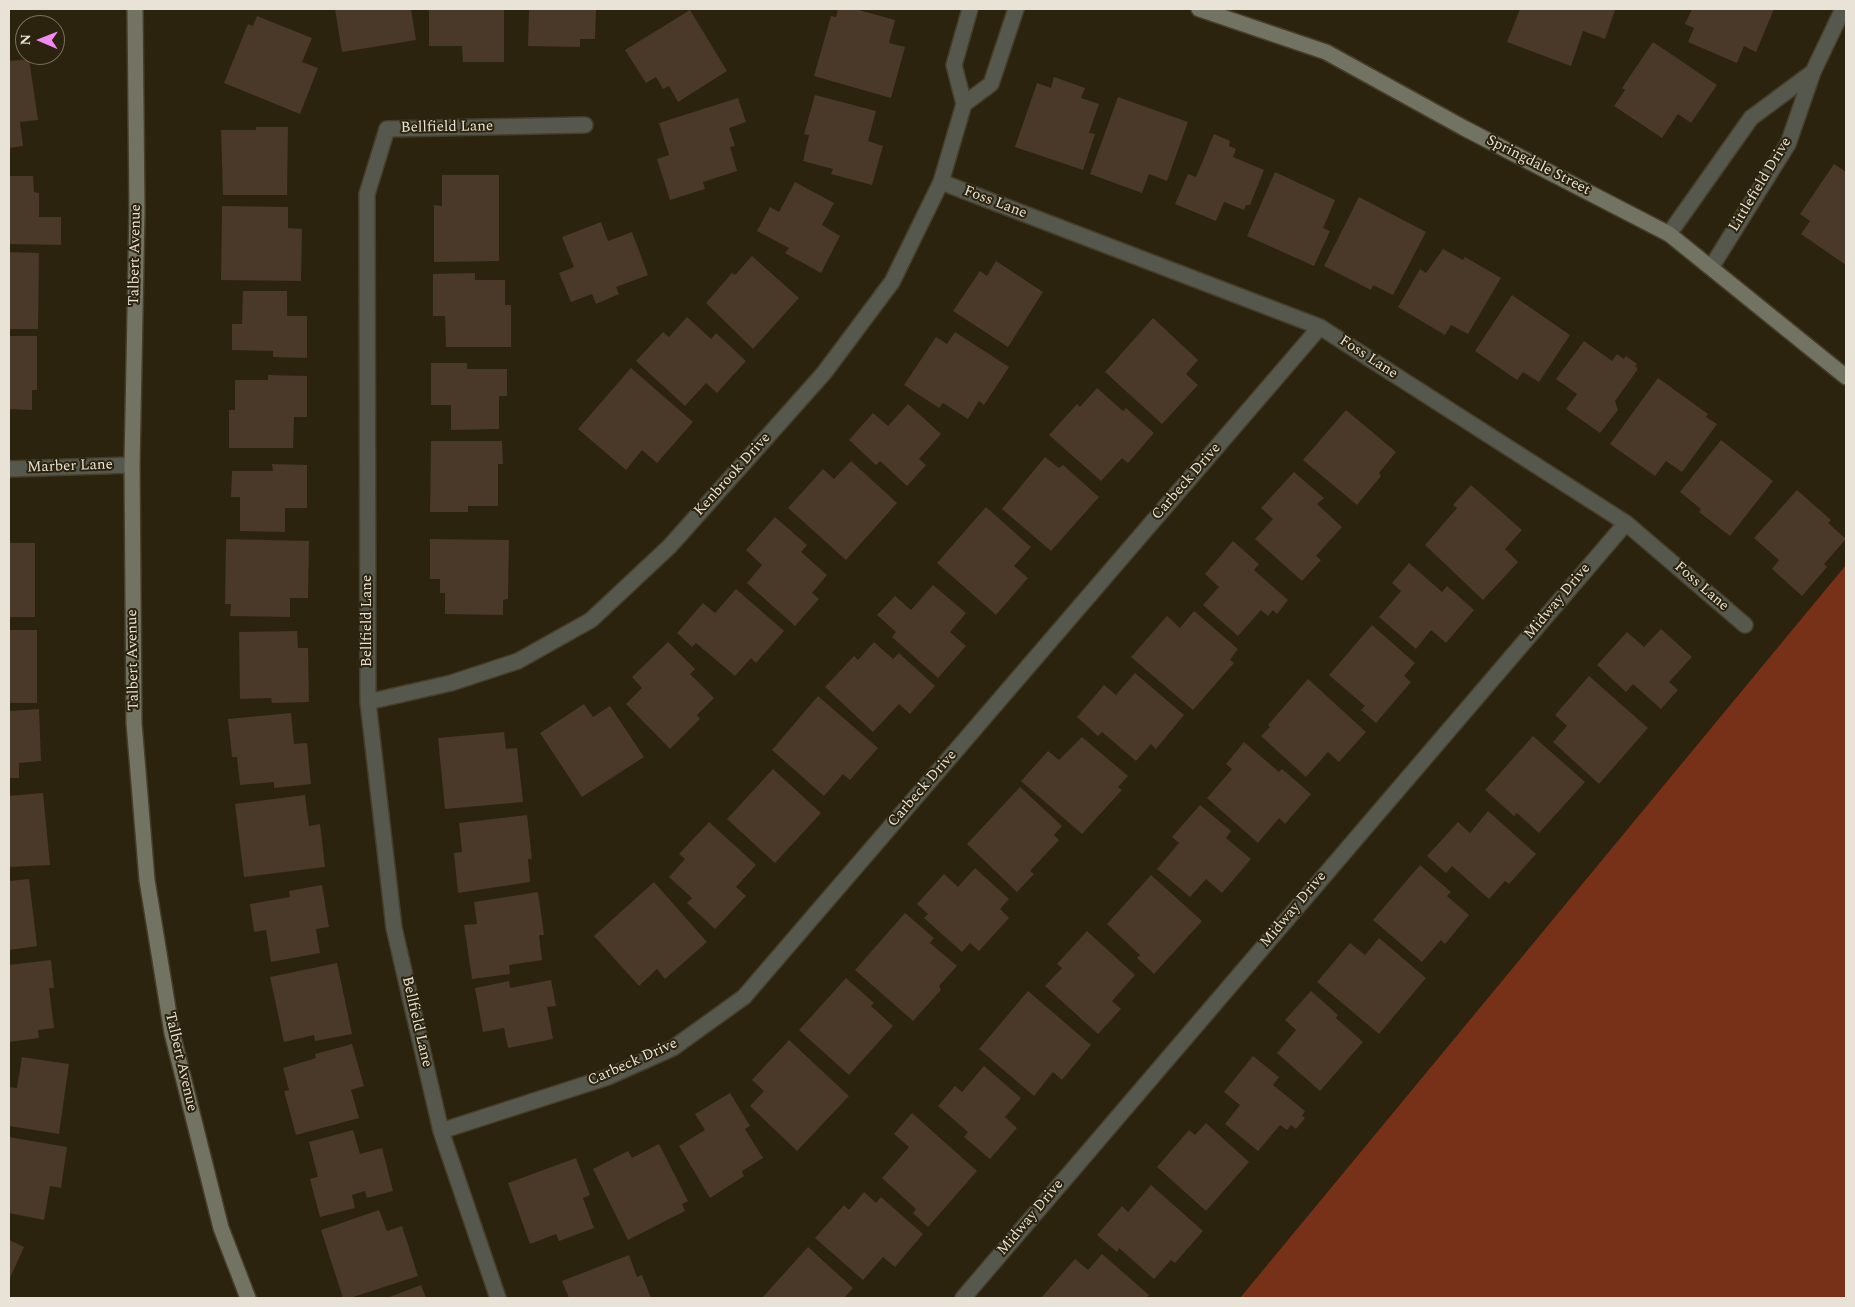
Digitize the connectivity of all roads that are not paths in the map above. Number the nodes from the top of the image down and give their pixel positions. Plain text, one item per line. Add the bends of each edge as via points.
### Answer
1 (135, 9) edge
2 (970, 9) edge
3 (1016, 9) edge
4 (1199, 9) edge
5 (1843, 9) edge
6 (1813, 72) junction
7 (964, 104) junction
8 (585, 125) dead end
9 (942, 182) junction
10 (1670, 234) junction
11 (1712, 266) junction
12 (1320, 327) junction
13 (1846, 378) edge
14 (132, 464) junction
15 (9, 469) edge
16 (1626, 522) junction
17 (1745, 625) dead end
18 (368, 702) junction
19 (441, 1131) junction
20 (248, 1298) edge
21 (498, 1298) edge
22 (963, 1298) edge

1 - 14 street, Talbert Avenue via 137,212
2 - 7 street via 954,66
3 - 7 street via 991,84
4 - 10 street, Springdale Street via 1326,52 1464,128
5 - 6 street, Littlefield Drive
6 - 10 street, Littlefield Drive via 1752,118
6 - 11 street, Littlefield Drive via 1788,144
7 - 9 street, Kenbrook Drive
8 - 18 street, Bellfield Lane via 387,129 367,194
9 - 12 street, Foss Lane
9 - 18 street, Kenbrook Drive via 892,282 824,373 670,546 591,620 518,661 451,683
10 - 11 street, Springdale Street
11 - 13 street, Springdale Street
12 - 16 street, Foss Lane
12 - 19 street, Carbeck Drive via 744,997 673,1048 608,1078
14 - 15 street, Marber Lane
14 - 20 street, Talbert Avenue via 134,723 147,880 172,1033 221,1228
16 - 17 street, Foss Lane
16 - 22 street, Midway Drive
18 - 19 street, Bellfield Lane via 394,928
19 - 21 street, Bellfield Lane

